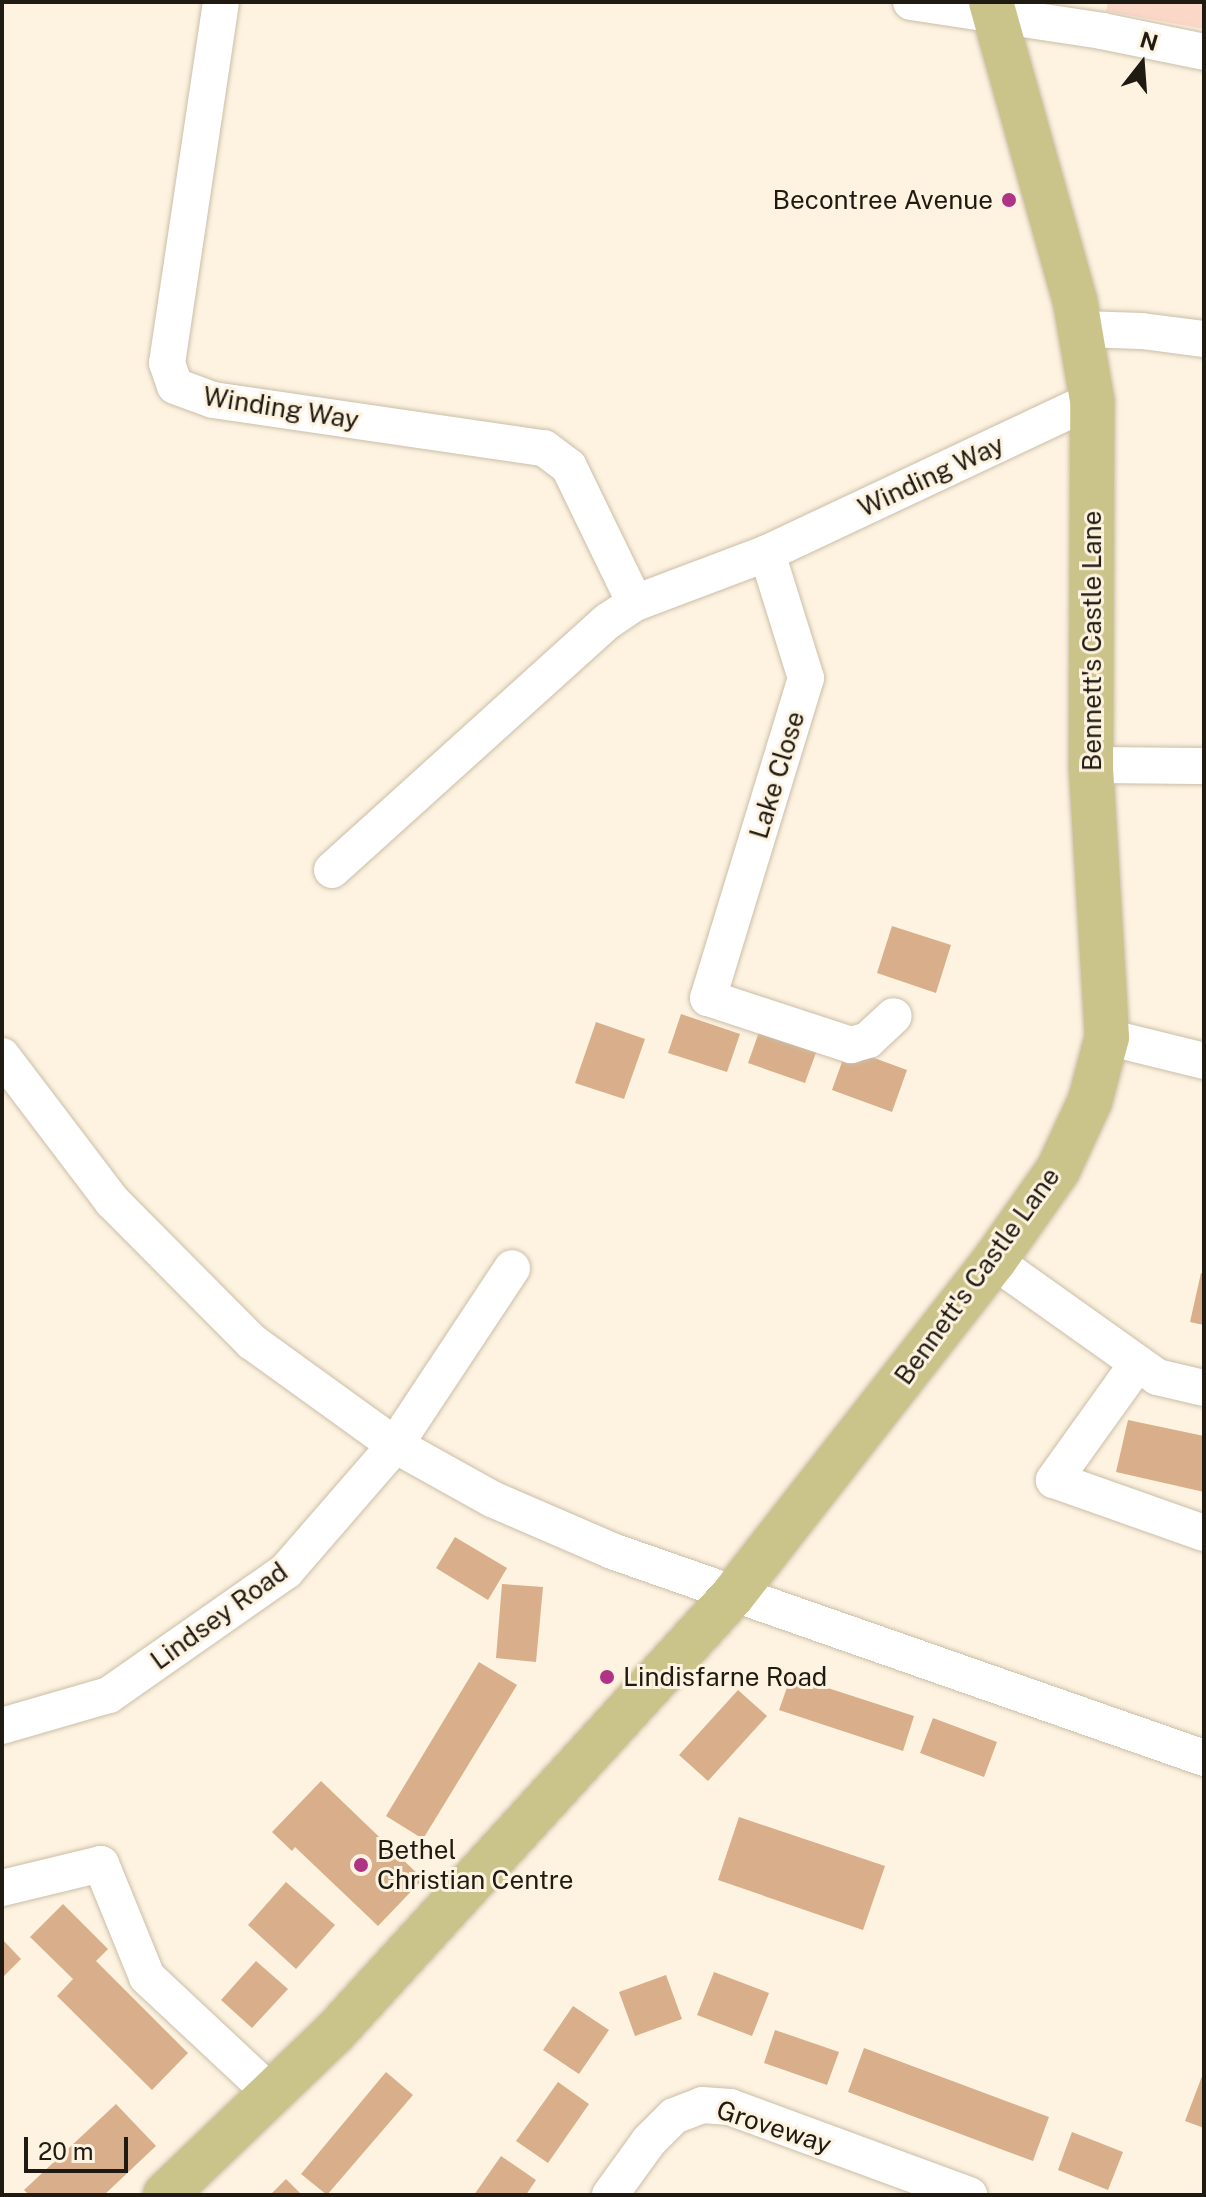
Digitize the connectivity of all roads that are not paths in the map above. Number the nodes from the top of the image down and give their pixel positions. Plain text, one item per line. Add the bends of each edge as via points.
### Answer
1 (221, 2) edge
2 (911, 2) edge
3 (994, 8) edge
4 (1204, 52) edge
5 (1081, 329) junction
6 (1204, 339) edge
7 (1092, 400) junction
8 (767, 553) junction
9 (635, 603) junction
10 (1091, 765) junction
11 (1204, 766) edge
12 (332, 870) dead end
13 (894, 1016) dead end
14 (1107, 1037) junction
15 (2, 1056) edge
16 (1204, 1061) edge
17 (994, 1261) junction
18 (512, 1268) dead end
19 (1137, 1364) junction
20 (1204, 1388) edge
21 (395, 1445) junction
22 (1204, 1533) edge
23 (733, 1595) junction
24 (2, 1726) edge
25 (1204, 1758) edge
26 (2, 1888) edge
27 (271, 2093) junction
28 (925, 2187) edge
29 (165, 2195) edge
30 (610, 2195) edge
31 (969, 2195) edge

1 - 9 street, Winding Way via 167,363 175,386 213,400 544,448 569,467
2 - 3 street
3 - 4 street
3 - 5 main road, Bennett's Castle Lane
5 - 6 street
5 - 7 main road, Bennett's Castle Lane
7 - 8 street, Winding Way
7 - 10 main road, Bennett's Castle Lane
8 - 9 street, Winding Way
8 - 13 street, Lake Close via 806,678 708,998 851,1045 868,1040
9 - 12 street, Winding Way via 608,621
10 - 11 street
10 - 14 main road, Bennett's Castle Lane
14 - 16 street
14 - 17 main road, Bennett's Castle Lane via 1090,1101 1058,1170
15 - 21 street via 112,1201 252,1342
17 - 19 street
17 - 23 main road, Bennett's Castle Lane
18 - 21 street, Lindsey Road
19 - 20 street via 1157,1377
19 - 22 street via 1054,1480
21 - 23 street via 492,1499
21 - 24 street, Lindsey Road via 274,1580 109,1695
23 - 25 street
23 - 27 main road, Bennett's Castle Lane via 335,2032
26 - 27 street via 101,1864 147,1977
27 - 29 main road, Bennett's Castle Lane
28 - 30 street, Groveway via 730,2107 702,2105 674,2116 657,2132
28 - 31 street, Groveway

